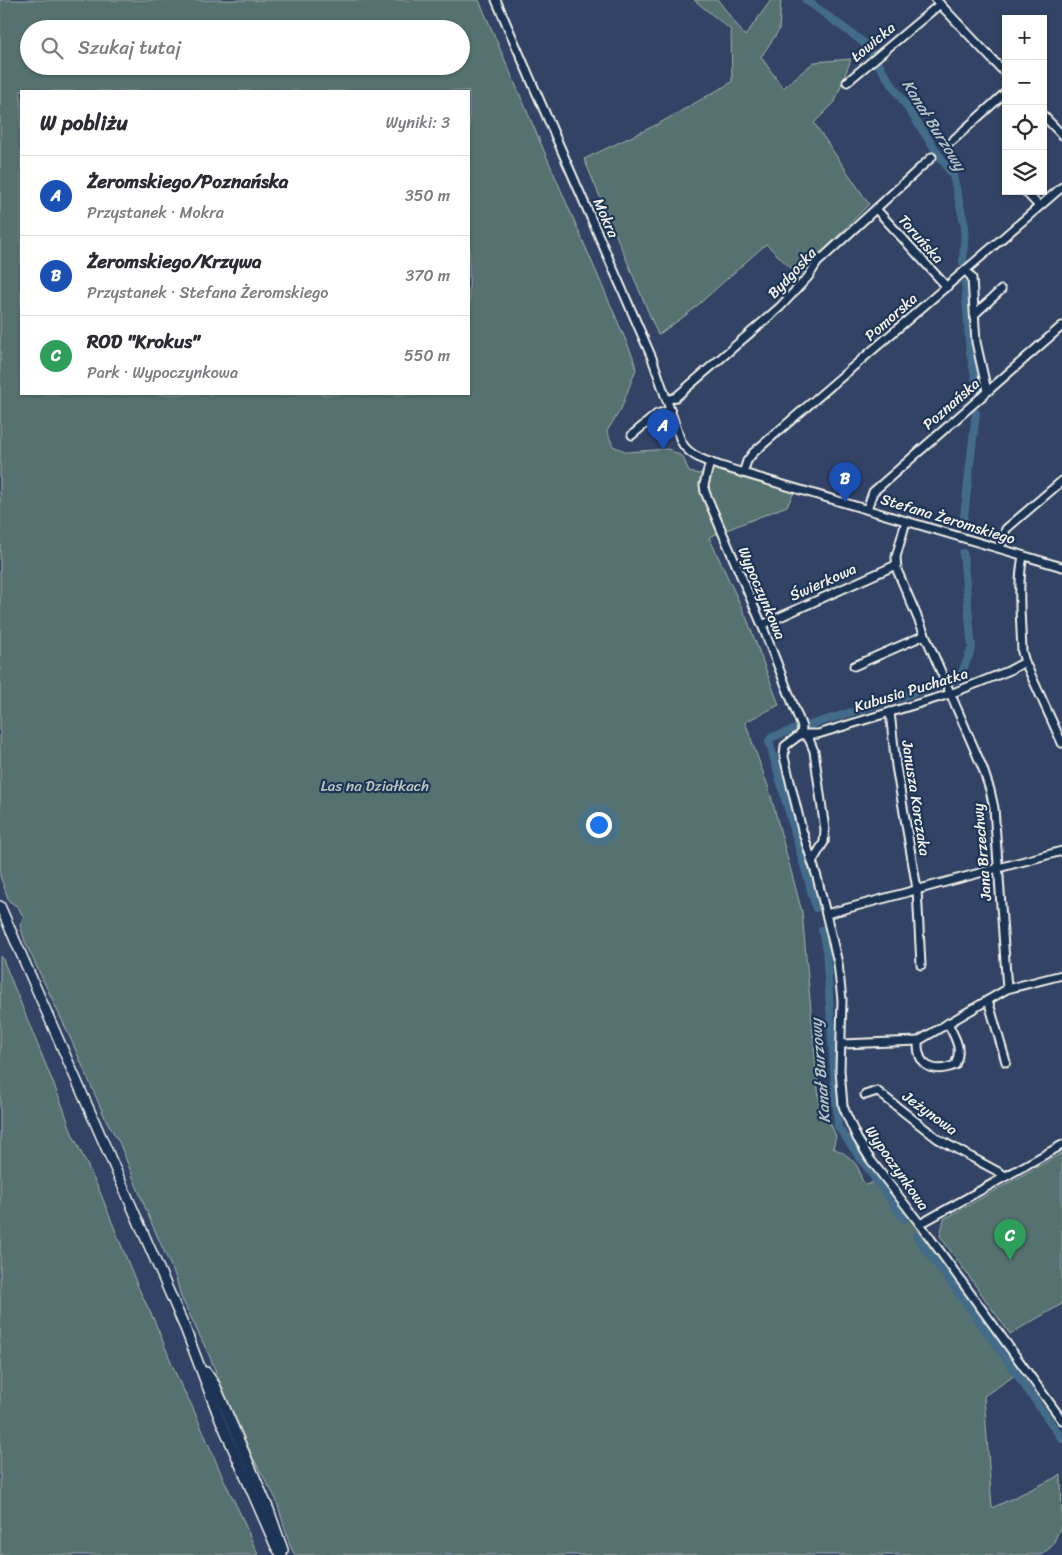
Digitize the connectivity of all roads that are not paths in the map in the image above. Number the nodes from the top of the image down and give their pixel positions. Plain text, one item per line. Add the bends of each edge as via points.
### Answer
1 (496, 0) edge
2 (938, 2) edge
3 (1002, 70) edge
4 (847, 82) dead end
5 (1002, 96) edge
6 (1047, 118) edge
7 (1062, 135) edge
8 (952, 141) dead end
9 (932, 157) dead end
10 (1062, 187) edge
11 (1029, 195) edge
12 (1039, 206) junction
13 (876, 209) junction
14 (966, 271) junction
15 (947, 287) junction
16 (1000, 290) dead end
17 (975, 314) junction
18 (1062, 326) edge
19 (987, 392) junction
20 (667, 400) junction
21 (670, 410) junction
22 (632, 435) dead end
23 (685, 448) joint
24 (710, 462) junction
25 (744, 473) junction
26 (1062, 480) edge
27 (867, 509) junction
28 (906, 521) junction
29 (1000, 548) junction
30 (1024, 556) junction
31 (896, 564) junction
32 (1062, 567) edge
33 (762, 625) junction
34 (925, 635) junction
35 (1025, 662) junction
36 (854, 666) dead end
37 (950, 694) junction
38 (890, 712) junction
39 (801, 734) junction
40 (1062, 744) edge
41 (1062, 851) edge
42 (812, 862) junction
43 (998, 867) junction
44 (917, 889) junction
45 (0, 906) edge
46 (826, 914) junction
47 (921, 965) dead end
48 (1062, 975) edge
49 (1006, 989) junction
50 (988, 1000) junction
51 (948, 1023) junction
52 (918, 1041) junction
53 (842, 1044) junction
54 (1006, 1062) dead end
55 (865, 1095) dead end
56 (1062, 1145) edge
57 (1006, 1176) junction
58 (920, 1224) junction
59 (1062, 1420) edge
60 (283, 1555) edge

1 - 20 street, Mokra via 652,358
2 - 3 street
2 - 4 street, Łowicka
5 - 8 street
6 - 7 street
9 - 13 street, Bydgoska
10 - 12 street, Pomorska
11 - 12 street
12 - 14 street, Pomorska
13 - 15 street, Toruńska
13 - 20 street, Bydgoska via 818,263 780,307 676,397
14 - 15 street, Pomorska
14 - 17 street via 972,278
15 - 25 street, Pomorska via 753,453
16 - 17 street
17 - 19 street via 978,356
18 - 19 street, Poznańska
19 - 27 street, Poznańska via 873,492
20 - 21 street, Mokra
21 - 22 street via 657,414
21 - 23 street, Mokra
23 - 24 street, Stefana Żeromskiego
24 - 25 street, Stefana Żeromskiego
24 - 33 street, Wypoczynkowa via 705,492
25 - 27 street, Stefana Żeromskiego
26 - 29 street via 1006,529
27 - 28 street, Stefana Żeromskiego
28 - 29 street, Stefana Żeromskiego
28 - 31 street
29 - 30 street, Stefana Żeromskiego
30 - 32 street, Stefana Żeromskiego
30 - 35 street via 1021,612
31 - 33 street, Świerkowa
31 - 34 street, Jana Brzechwy
33 - 39 street, Wypoczynkowa via 800,721
34 - 36 street
34 - 37 street, Jana Brzechwy
35 - 37 street, Kubusia Puchatka
35 - 40 street
37 - 38 street, Kubusia Puchatka
37 - 43 street, Jana Brzechwy via 990,790
38 - 39 street, Kubusia Puchatka via 818,734
38 - 44 street, Janusza Korczaka
39 - 42 street, Wypoczynkowa via 809,739 814,751 824,830 824,842
39 - 42 street, Wypoczynkowa via 785,746 784,757
41 - 43 street
42 - 46 street, Wypoczynkowa
43 - 44 street
43 - 49 street, Jana Brzechwy
44 - 46 street
44 - 47 street, Janusza Korczaka
45 - 60 main road via 197,1356 217,1412 276,1548
46 - 53 street, Wypoczynkowa via 840,974
48 - 49 street
49 - 50 street
50 - 51 street
50 - 54 street
51 - 52 street
51 - 52 street via 958,1045 955,1065 934,1070 923,1063 918,1054
52 - 53 street
53 - 58 street, Wypoczynkowa via 840,1070 847,1116 870,1159
55 - 57 street, Jeżynowa via 877,1091 938,1139
56 - 57 street
57 - 58 street
58 - 59 street, Wypoczynkowa

